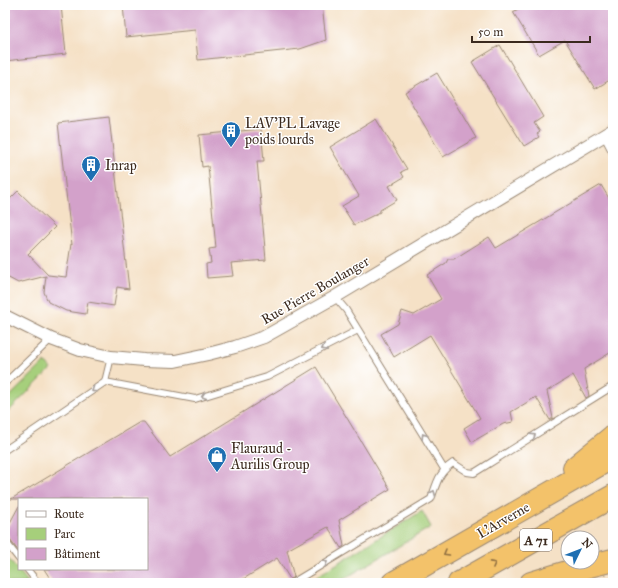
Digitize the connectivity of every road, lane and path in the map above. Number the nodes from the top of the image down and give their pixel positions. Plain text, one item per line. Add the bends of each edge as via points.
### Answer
1 (608, 133) edge
2 (613, 152) edge
3 (335, 297) junction
4 (5, 316) edge
5 (358, 330) junction
6 (51, 339) junction
7 (111, 357) junction
8 (105, 382) junction
9 (5, 383) edge
10 (613, 386) edge
11 (613, 436) edge
12 (5, 450) edge
13 (613, 457) edge
14 (444, 469) junction
15 (613, 496) edge
16 (540, 498) junction
17 (5, 541) edge
18 (18, 558) edge
19 (613, 560) edge
20 (28, 570) edge
21 (38, 583) edge
22 (292, 583) edge
23 (393, 583) edge
24 (459, 583) edge
25 (531, 583) edge

1 - 2 lane
1 - 3 street, Rue Pierre Boulanger
3 - 5 lane
3 - 7 street, Rue Pierre Boulanger via 264,337 215,353 175,360
4 - 6 street, Rue Pierre Boulanger
5 -> 8 lane via 267,377 195,399
14 -> 5 lane
6 - 7 street, Rue Pierre Boulanger via 80,350
6 - 9 lane
7 - 8 lane
8 -> 12 lane
14 -> 10 lane via 453,463 467,472 474,473
11 - 16 highway
13 - 16 highway, L'Arverne / A 71
22 -> 14 lane via 431,499
24 -> 15 highway, A 71
16 -> 23 highway, L'Arverne / A 71
17 - 18 lane
19 - 25 highway
20 - 21 lane

